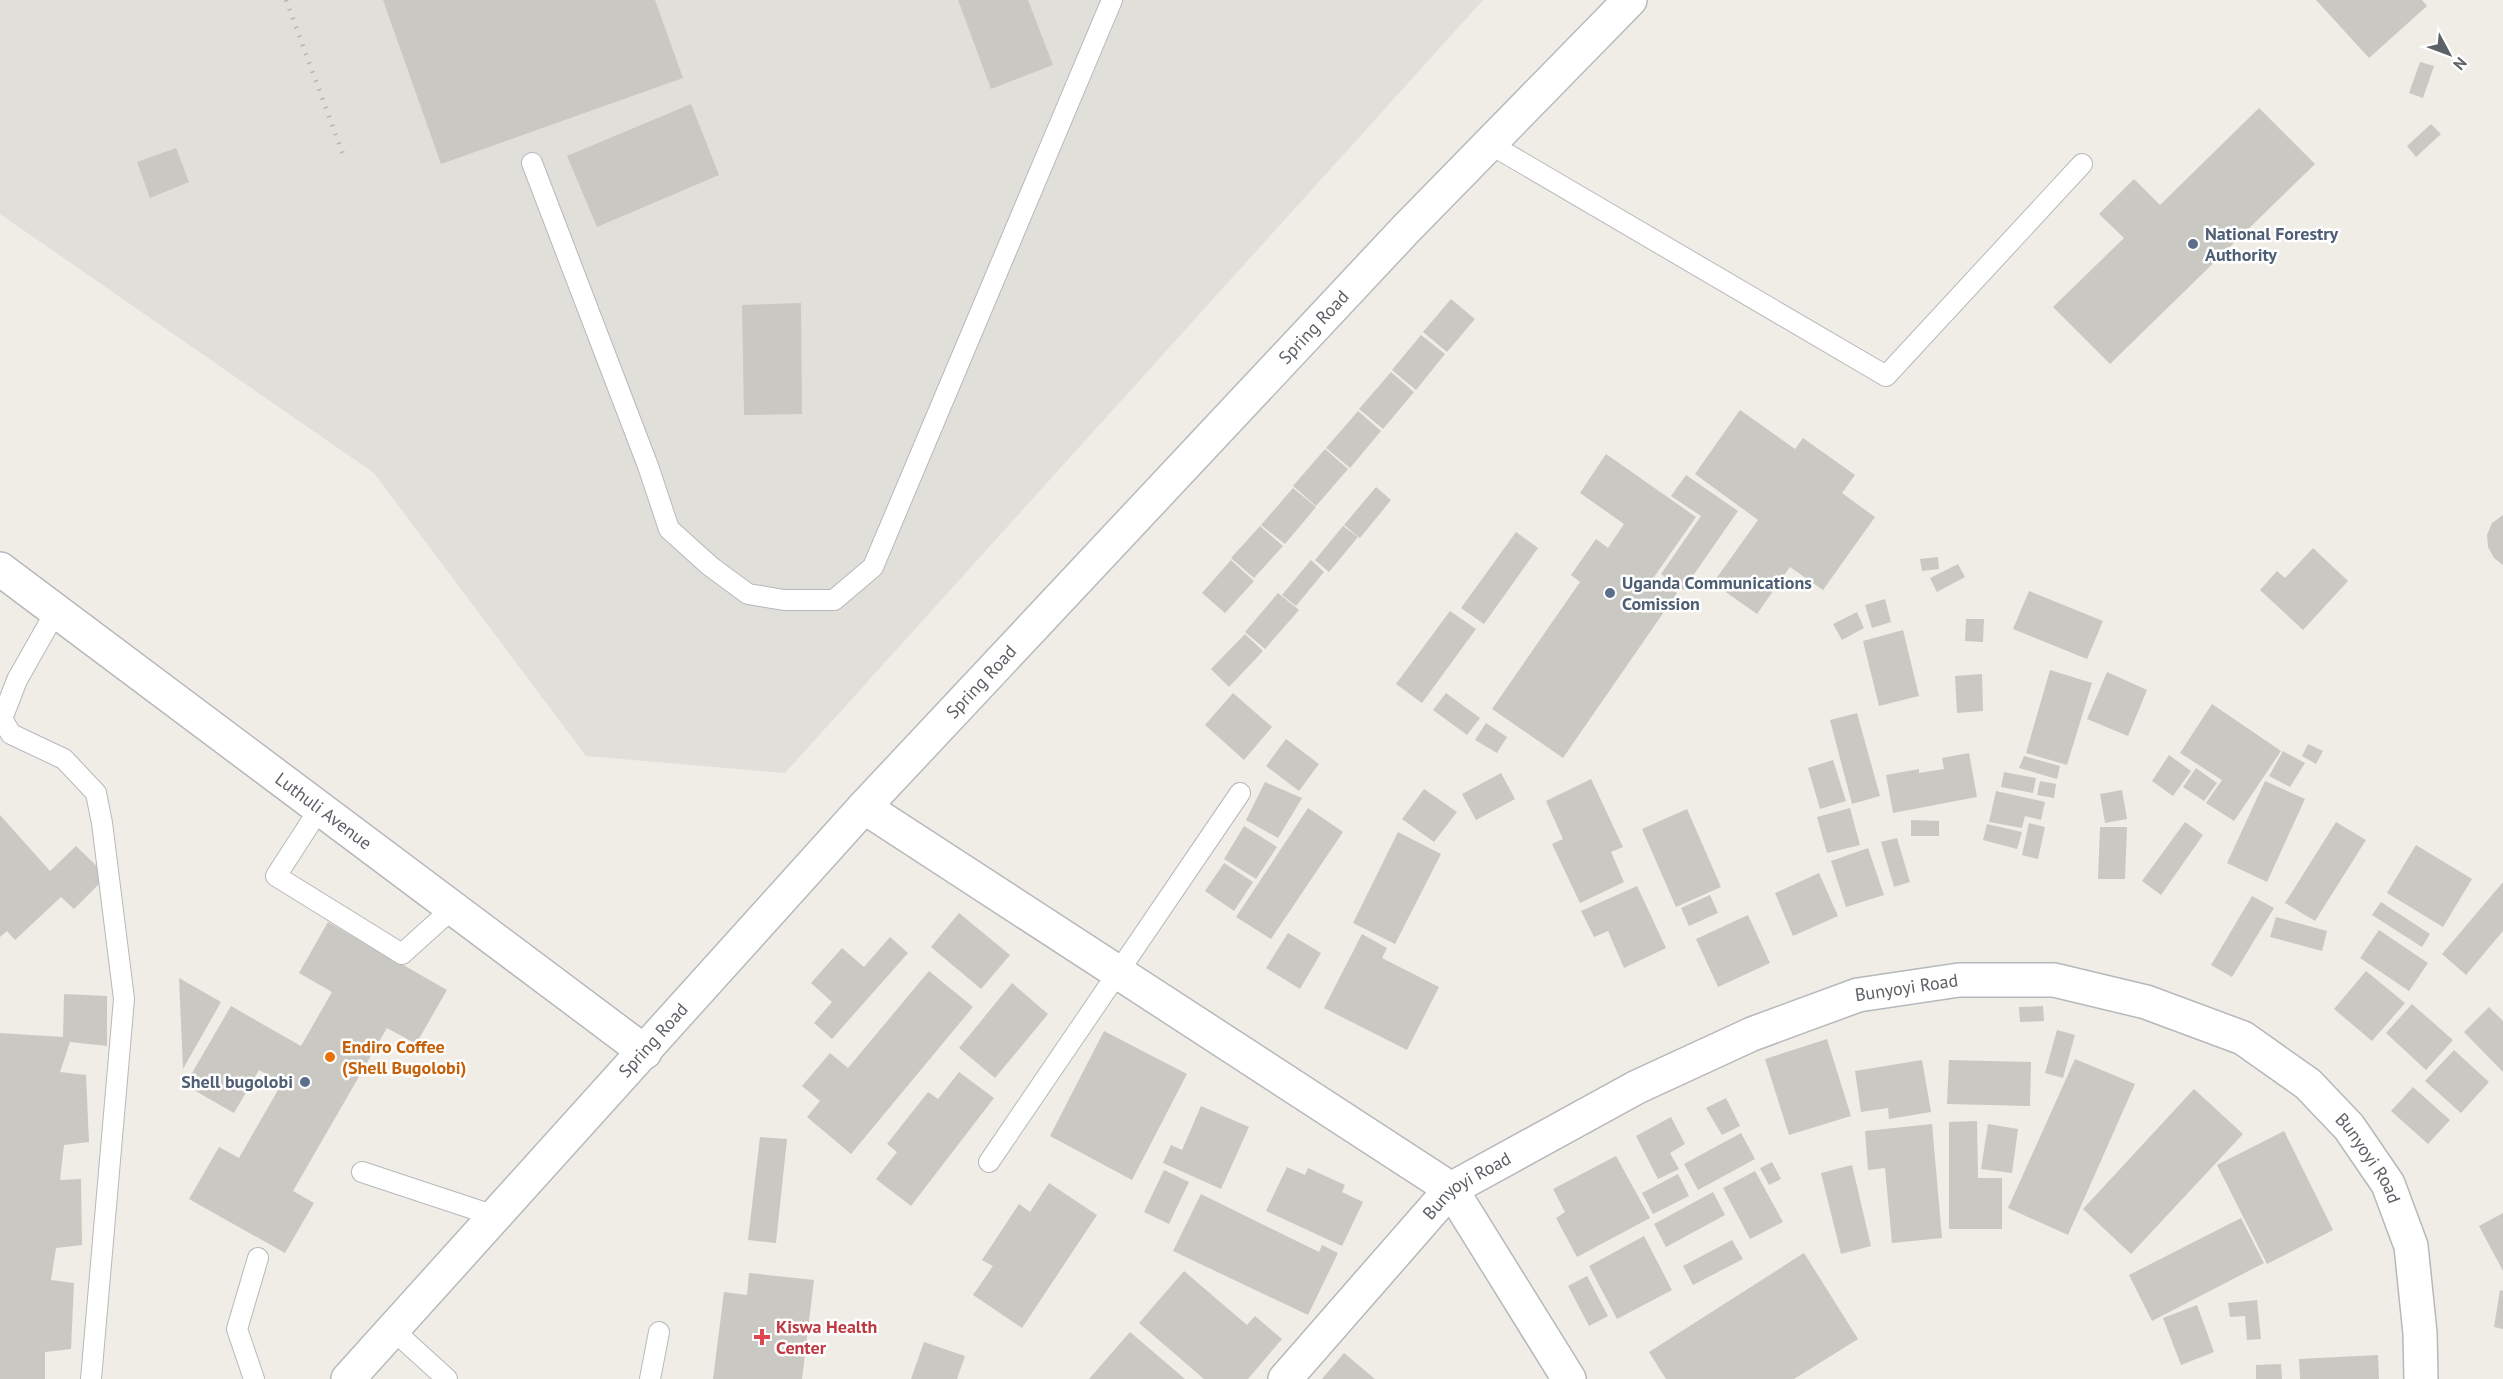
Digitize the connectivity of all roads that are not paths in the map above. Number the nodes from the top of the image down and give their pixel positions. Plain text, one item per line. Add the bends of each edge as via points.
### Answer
1 (1112, 0) edge
2 (1630, 0) edge
3 (1490, 144) junction
4 (532, 163) dead end
5 (2082, 164) dead end
6 (0, 569) edge
7 (56, 611) junction
8 (1240, 793) dead end
9 (320, 807) junction
10 (864, 807) junction
11 (453, 908) junction
12 (1118, 973) junction
13 (645, 1052) junction
14 (989, 1162) dead end
15 (362, 1172) dead end
16 (1451, 1189) junction
17 (495, 1216) junction
18 (258, 1258) dead end
19 (392, 1329) junction
20 (659, 1332) dead end
21 (91, 1379) edge
22 (254, 1379) edge
23 (348, 1379) edge
24 (447, 1379) edge
25 (650, 1379) edge
26 (1285, 1379) edge
27 (1569, 1379) edge
28 (2421, 1379) edge

1 - 4 lane via 873,567 834,600 784,600 748,594 710,567 669,529
2 - 3 street, Spring Road
3 - 5 lane via 1886,376
3 - 10 street, Spring Road via 1397,238
6 - 7 street, Luthuli Avenue
7 - 9 street, Luthuli Avenue
7 - 21 lane via 17,680 2,719 11,734 64,759 96,793 102,823 124,999
8 - 12 lane
9 - 11 street, Luthuli Avenue
9 - 11 lane via 276,876 402,954
10 - 12 street
10 - 13 street, Spring Road
11 - 13 street, Luthuli Avenue
12 - 14 lane
12 - 16 street
13 - 17 street, Spring Road
15 - 17 lane
16 - 26 street, Bunyoyi Road
16 - 27 street
16 - 28 street, Bunyoyi Road via 1637,1087 1752,1034 1858,995 1959,980 2054,980 2146,1002 2243,1038 2308,1084 2349,1127 2388,1184 2410,1246
17 - 19 street, Spring Road
18 - 22 lane via 237,1329
19 - 23 street, Spring Road
19 - 24 lane
20 - 25 lane

